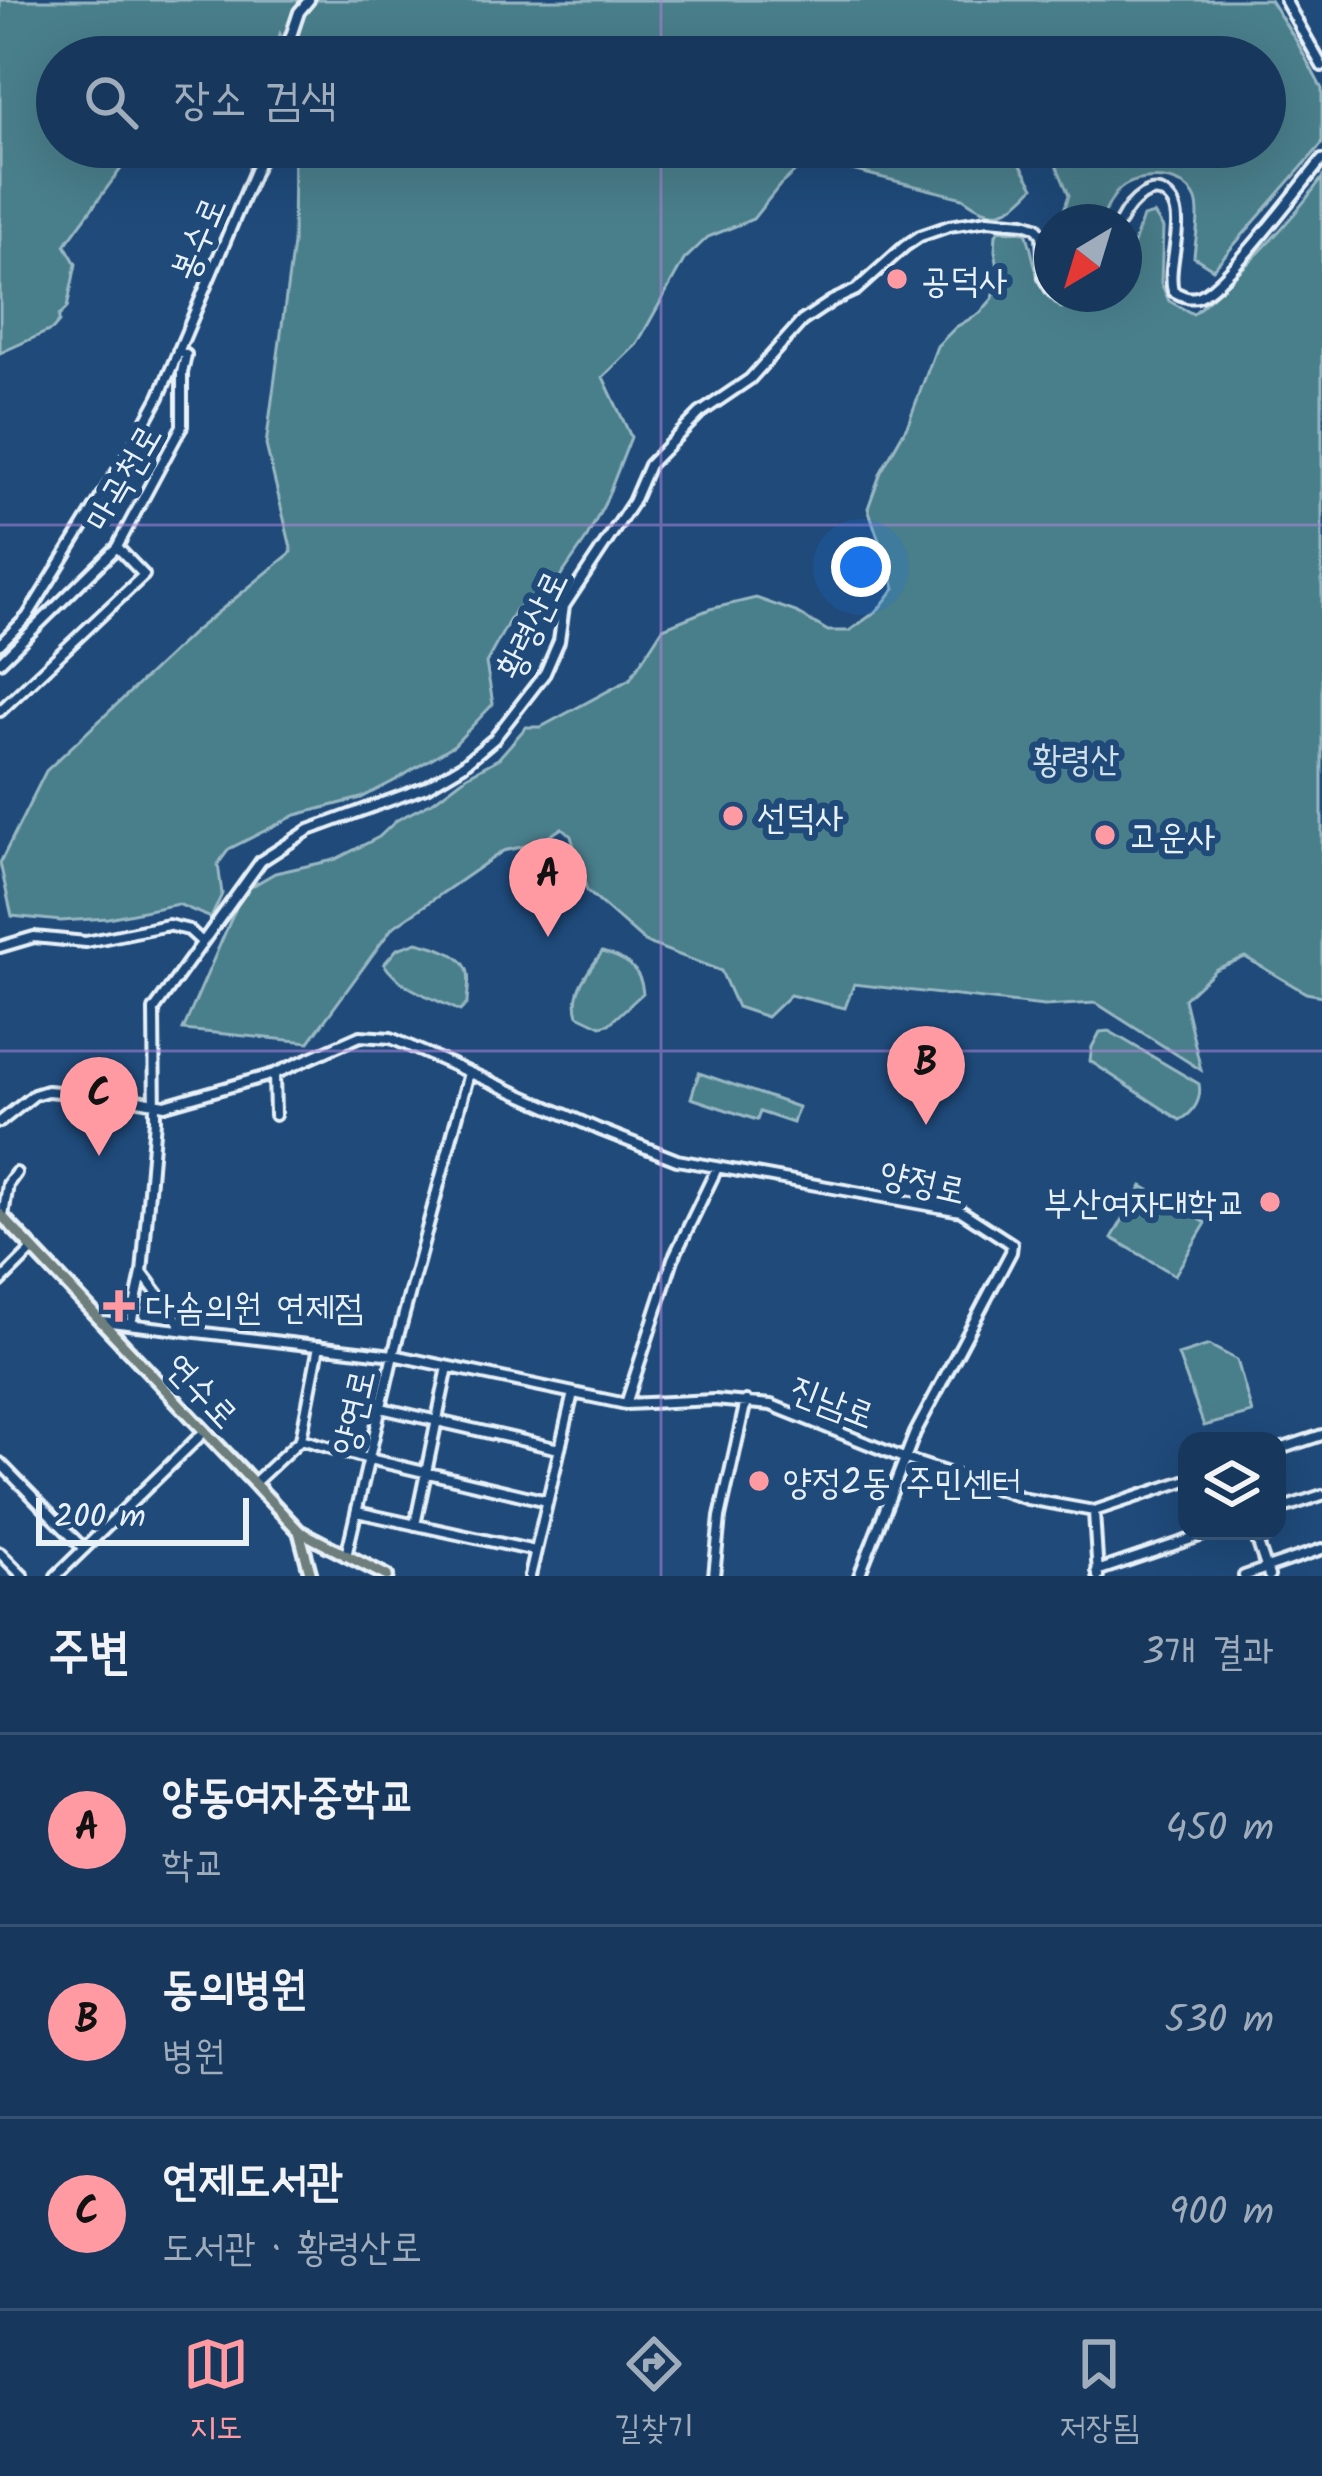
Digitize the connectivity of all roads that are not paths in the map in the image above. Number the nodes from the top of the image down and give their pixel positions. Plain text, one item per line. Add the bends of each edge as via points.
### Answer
1 (309, 0) edge
2 (1285, 0) edge
3 (291, 36) edge
4 (1322, 66) edge
5 (1322, 160) edge
6 (256, 168) edge
7 (1130, 204) edge
8 (1034, 226) edge
9 (178, 351) junction
10 (117, 548) junction
11 (0, 644) edge
12 (0, 662) edge
13 (0, 711) edge
14 (202, 942) junction
15 (0, 947) edge
16 (469, 1073) junction
17 (274, 1074) junction
18 (155, 1104) junction
19 (274, 1115) dead end
20 (0, 1122) edge
21 (717, 1168) junction
22 (16, 1173) dead end
23 (1, 1216) edge
24 (33, 1249) junction
25 (142, 1273) junction
26 (0, 1282) edge
27 (100, 1320) junction
28 (130, 1324) junction
29 (184, 1330) junction
30 (319, 1346) junction
31 (393, 1355) junction
32 (448, 1367) junction
33 (573, 1393) junction
34 (746, 1401) junction
35 (626, 1404) junction
36 (381, 1408) junction
37 (437, 1421) junction
38 (205, 1431) junction
39 (1322, 1435) edge
40 (302, 1439) junction
41 (1286, 1447) edge
42 (559, 1449) junction
43 (369, 1458) junction
44 (906, 1459) junction
45 (0, 1463) edge
46 (425, 1473) junction
47 (254, 1483) junction
48 (1178, 1483) edge
49 (1322, 1495) edge
50 (548, 1501) junction
51 (1286, 1507) edge
52 (1094, 1511) junction
53 (357, 1512) junction
54 (415, 1525) junction
55 (299, 1531) junction
56 (1190, 1540) edge
57 (1257, 1540) edge
58 (84, 1549) junction
59 (1322, 1550) edge
60 (536, 1552) junction
61 (0, 1553) edge
62 (346, 1556) junction
63 (1268, 1572) edge
64 (1097, 1573) edge
65 (23, 1576) edge
66 (56, 1576) edge
67 (311, 1576) edge
68 (387, 1576) edge
69 (530, 1576) edge
70 (714, 1576) edge
71 (859, 1576) edge
72 (1244, 1576) edge

1 - 3 street
2 - 4 street
5 - 7 street via 1200,296 1173,291 1177,213 1170,198 1146,193
6 - 9 street, 봉수로
8 - 14 street, 황령산로 via 988,220 920,236 856,290 814,312 650,465 564,606 545,673 494,739 426,787 281,847 261,861
9 - 10 street, 마곡천로 via 186,355 182,426
9 - 11 street, 봉수로 via 128,454 26,617
10 - 12 street, 마곡천로
10 - 13 street via 144,575
14 - 15 street via 168,925 86,942 34,937
14 - 18 street, 황령산로 via 154,1010
16 - 17 street, 양정로 via 391,1038 359,1036
16 - 21 street, 양정로 via 677,1160
16 - 31 street, 양연로
17 - 18 street, 양정로
17 - 19 street
18 - 20 street via 47,1091
18 - 25 street, 황령산로
21 - 35 street via 673,1259
21 - 44 street, 양정로 via 961,1211 1012,1244
22 - 23 street
23 - 24 main road, 연수로
24 - 26 street
24 - 27 main road, 연수로
25 - 28 street, 황령산로
25 - 29 street
27 - 28 street, 진남로
27 - 38 main road, 연수로
28 - 29 street, 진남로
29 - 30 street, 진남로
30 - 31 street, 진남로
30 - 40 street
31 - 32 street, 진남로
31 - 36 street, 양연로
32 - 33 street, 진남로
32 - 37 street
33 - 35 street, 진남로
33 - 42 street
34 - 35 street, 진남로
34 - 44 street, 진남로
34 - 70 street
36 - 37 street
36 - 43 street, 양연로
37 - 42 street
37 - 46 street
38 - 47 main road, 연수로
38 - 58 street
39 - 41 street
40 - 43 street
40 - 47 street
42 - 50 street
43 - 46 street
43 - 53 street, 양연로
44 - 52 street, 진남로 via 1028,1499
44 - 71 street, 양정로
45 - 58 street
46 - 50 street
46 - 54 street
47 - 55 main road, 연수로
48 - 52 street, 진남로
49 - 51 street
50 - 60 street
52 - 64 street
53 - 54 street
53 - 62 street, 양연로
54 - 60 street
55 - 62 main road, 연수로
55 - 67 main road
56 - 64 street
57 - 63 street
58 - 66 street
59 - 63 street
60 - 69 street
61 - 65 street
62 - 68 main road, 연수로
63 - 72 street

